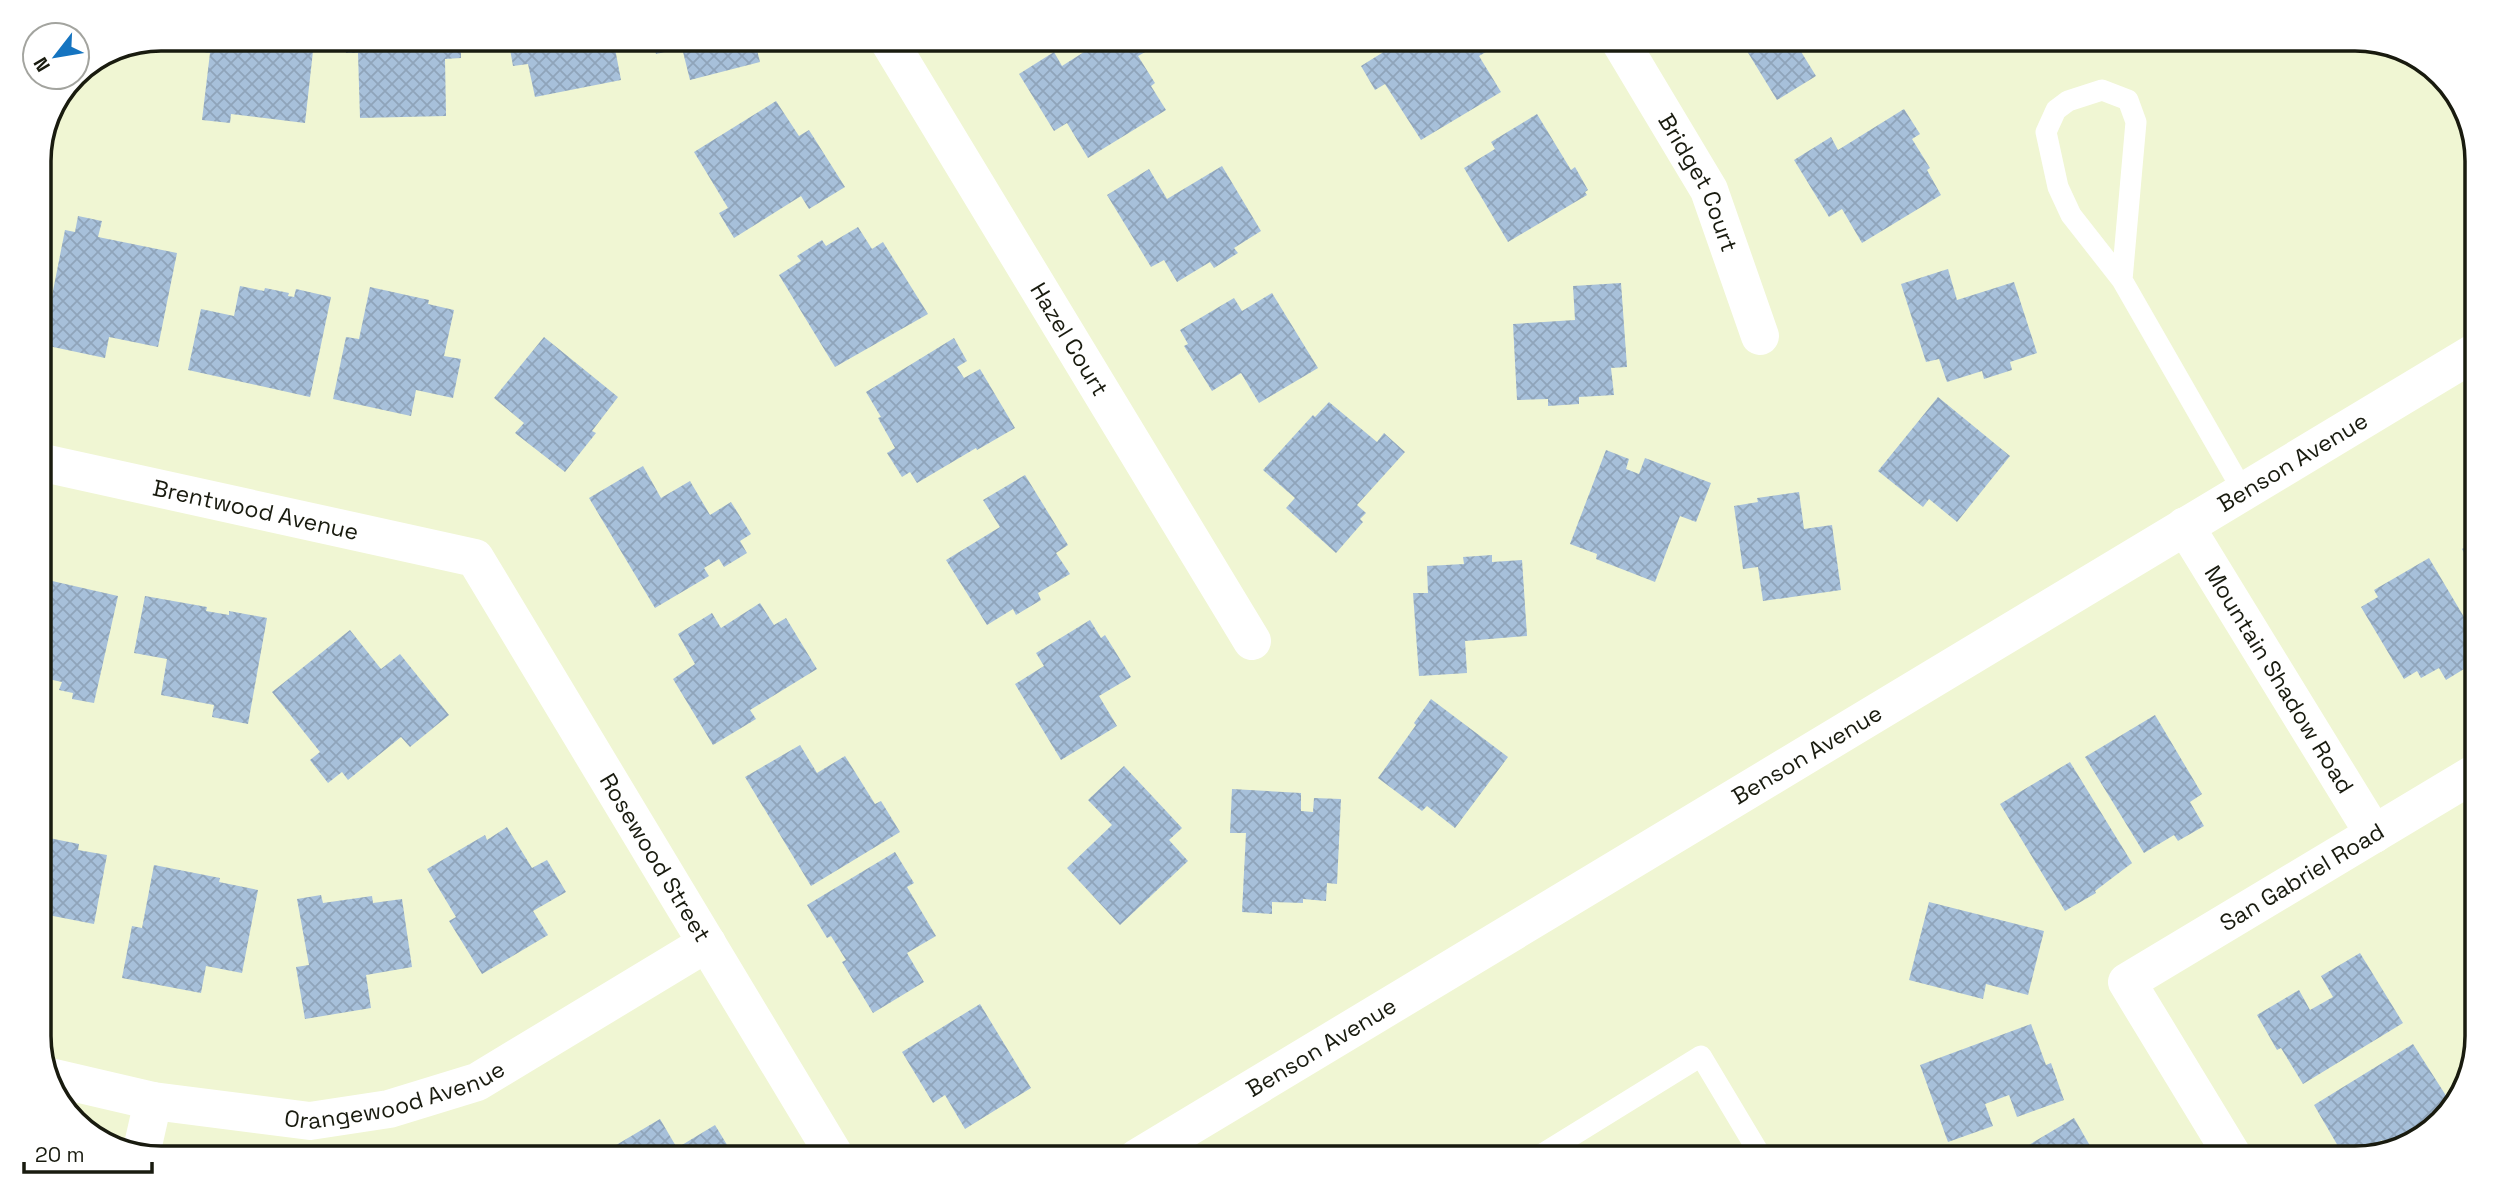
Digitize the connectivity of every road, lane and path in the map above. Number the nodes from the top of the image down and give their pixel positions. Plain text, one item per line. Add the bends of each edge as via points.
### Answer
1 (895, 51) edge
2 (1626, 51) edge
3 (2122, 280) junction
4 (1760, 336) dead end
5 (2465, 358) edge
6 (51, 465) edge
7 (2244, 491) junction
8 (2185, 526) junction
9 (475, 558) joint
10 (1252, 641) dead end
11 (2465, 779) edge
12 (2374, 834) junction
13 (707, 943) junction
14 (59, 1079) edge
15 (153, 1101) junction
16 (143, 1144) edge
17 (829, 1146) edge
18 (1157, 1146) edge
19 (1555, 1146) edge
20 (1755, 1146) edge
21 (2227, 1146) edge

1 - 10 street, Hazel Court
2 - 4 street, Bridget Court via 1709,190
3 - 3 lane via 2136,122 2128,100 2102,90 2068,101 2056,110 2046,132 2071,215
3 - 7 lane
5 - 7 street, Benson Avenue
6 - 9 street, Brentwood Avenue
7 - 8 street, Benson Avenue
8 - 12 street, Mountain Shadow Road
8 - 18 street, Benson Avenue
9 - 13 street, Rosewood Street
11 - 12 street, San Gabriel Road
12 - 21 street, San Gabriel Road via 2127,982
13 - 15 street, Orangewood Avenue via 477,1082 389,1109 310,1121
13 - 17 street, Rosewood Street
14 - 15 street, Orangewood Avenue
15 - 16 street
19 - 20 lane via 1701,1056

